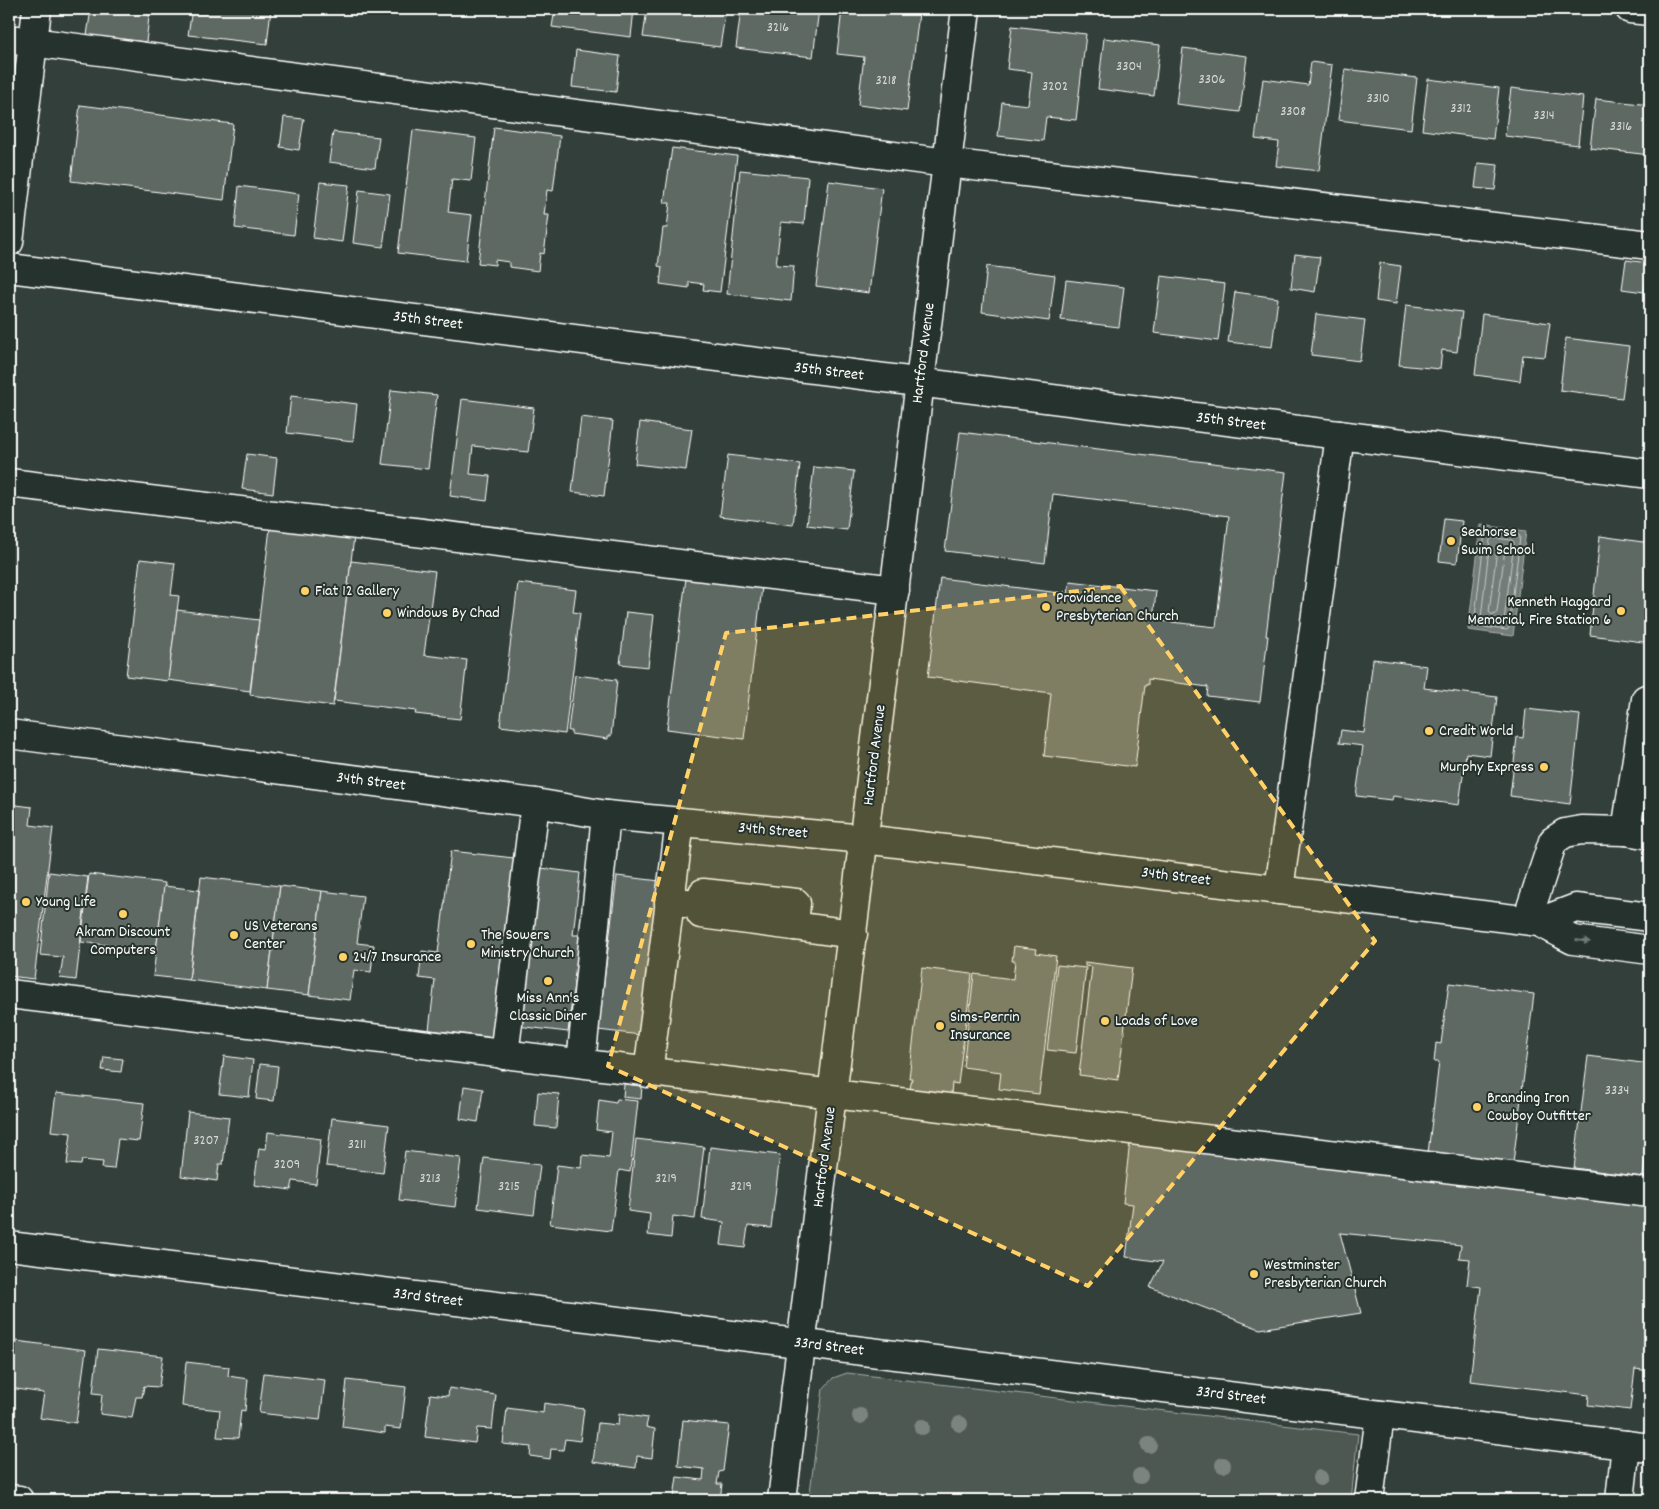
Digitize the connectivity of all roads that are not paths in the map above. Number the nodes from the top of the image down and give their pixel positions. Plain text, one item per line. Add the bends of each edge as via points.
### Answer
1 (37, 9) edge
2 (966, 9) edge
3 (1630, 9) edge
4 (1650, 11) edge
5 (21, 40) edge
6 (947, 163) junction
7 (9, 242) edge
8 (1650, 245) edge
9 (9, 268) edge
10 (921, 383) junction
11 (1340, 436) junction
12 (1650, 474) edge
13 (9, 483) edge
14 (895, 590) junction
15 (1650, 700) edge
16 (9, 734) edge
17 (1645, 744) edge
18 (535, 803) junction
19 (606, 816) junction
20 (680, 822) junction
21 (1638, 833) edge
22 (864, 839) junction
23 (1279, 890) junction
24 (669, 902) junction
25 (1650, 917) edge
26 (1533, 921) junction
27 (853, 934) junction
28 (1650, 950) edge
29 (9, 994) edge
30 (504, 1055) junction
31 (581, 1063) junction
32 (648, 1073) junction
33 (832, 1095) junction
34 (1650, 1194) edge
35 (9, 1246) edge
36 (801, 1344) junction
37 (1380, 1415) junction
38 (1638, 1446) edge
39 (9, 1499) edge
40 (19, 1500) edge
41 (782, 1500) edge
42 (1369, 1500) edge
43 (1620, 1500) edge

1 - 5 street
2 - 6 street, Hartford Avenue
3 - 4 street
5 - 6 street
5 - 7 street
6 - 8 street
6 - 10 street, Hartford Avenue
9 - 10 street, 35th Street
10 - 11 street, 35th Street
10 - 14 street, Hartford Avenue
11 - 12 street, 35th Street
11 - 23 street
13 - 14 street
14 - 22 street, Hartford Avenue
15 - 17 street via 1646,699
16 - 18 street, 34th Street
17 - 21 street via 1639,788
18 - 19 street, 34th Street
18 - 30 street
19 - 20 street, 34th Street
19 - 31 street
20 - 22 street, 34th Street
20 - 24 street
21 - 26 street via 1582,830 1565,833 1553,841
22 - 23 street, 34th Street
22 - 27 street, Hartford Avenue
23 - 26 street, 34th Street
24 - 27 street via 702,904 703,893 796,903 794,926
24 - 32 street
25 - 26 street, 34th Street via 1576,908
26 -> 28 street, 34th Street via 1573,940
27 - 33 street, Hartford Avenue
29 - 30 street
30 - 31 street
31 - 32 street
32 - 33 street
33 - 34 street
33 - 36 street, Hartford Avenue
35 - 36 street, 33rd Street
36 - 37 street, 33rd Street
36 - 41 street, Hartford Avenue
37 - 38 street, 33rd Street
37 - 42 street
38 - 43 street
39 - 40 street

